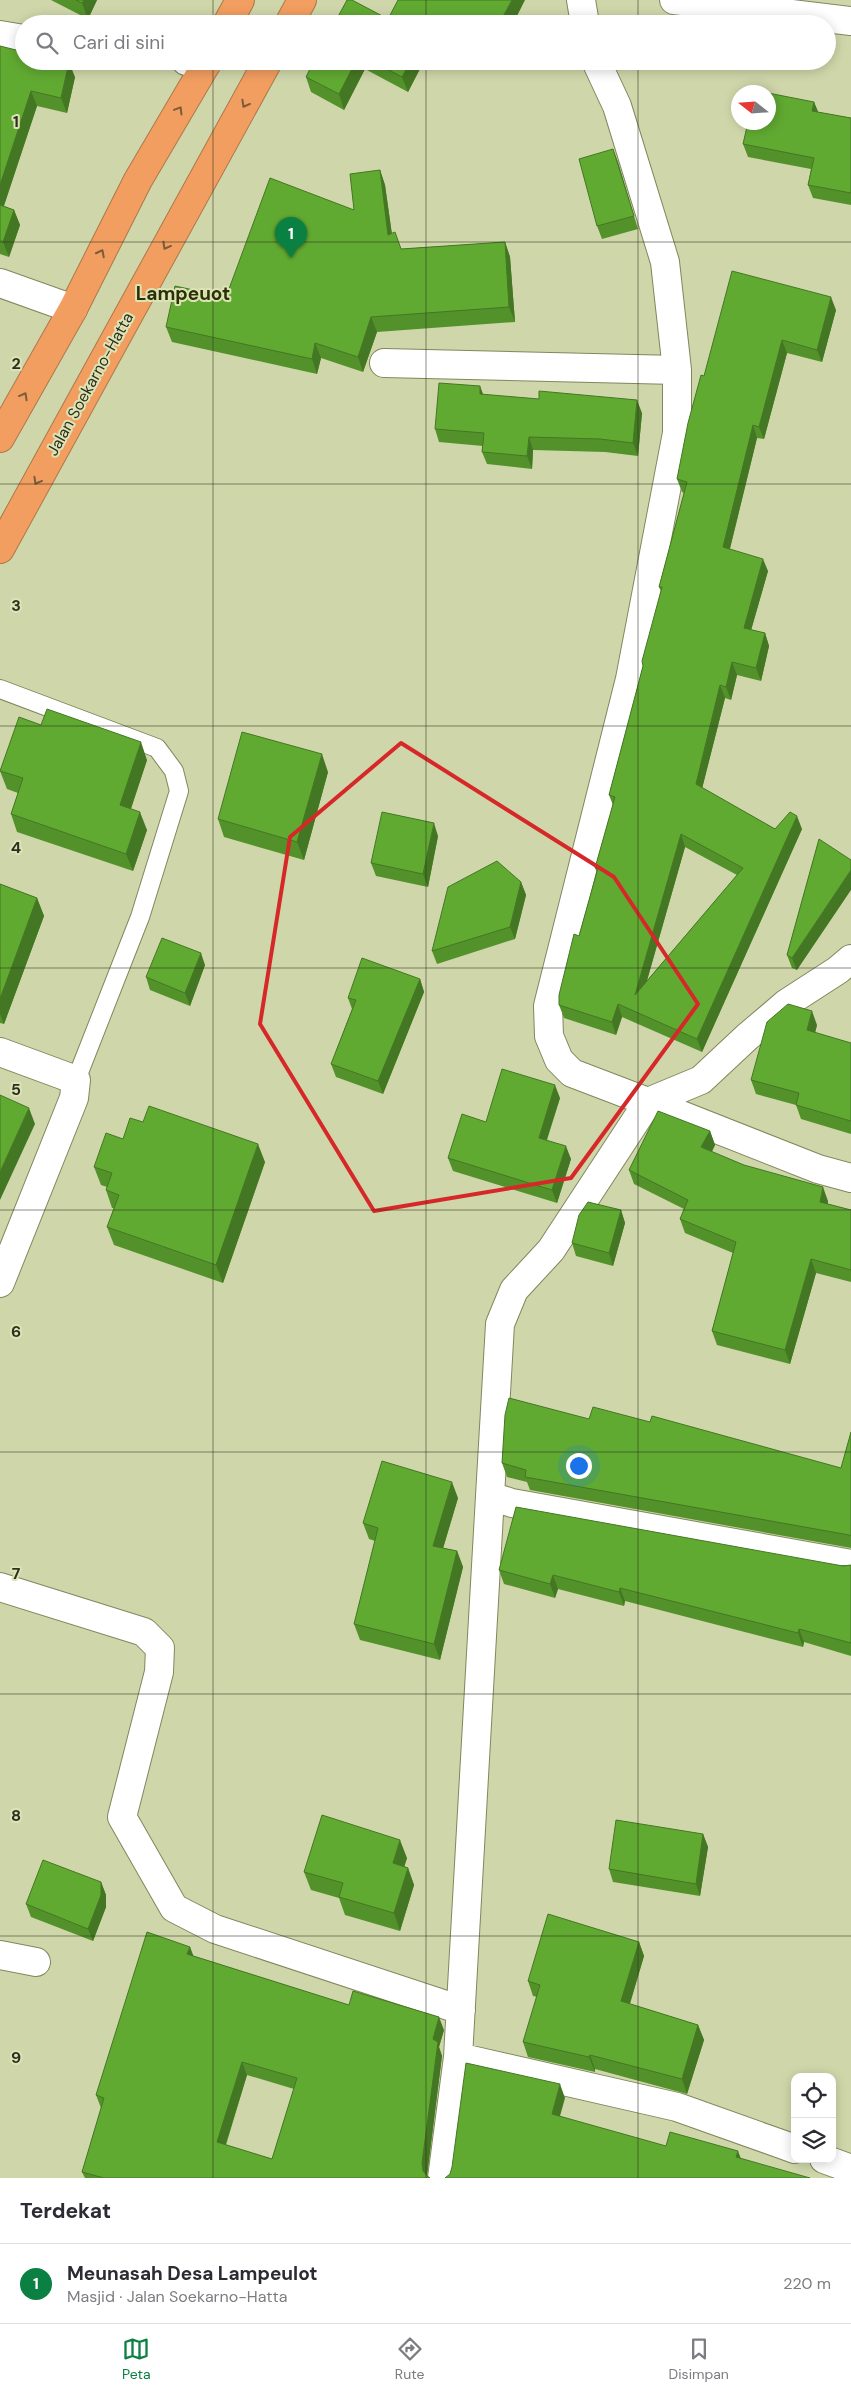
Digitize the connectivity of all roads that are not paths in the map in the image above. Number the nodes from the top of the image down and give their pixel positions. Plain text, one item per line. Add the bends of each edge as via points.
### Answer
1 (240, 0) edge
2 (302, 0) edge
3 (581, 0) edge
4 (674, 0) edge
5 (232, 15) edge
6 (294, 15) edge
7 (584, 15) edge
8 (800, 15) edge
9 (836, 19) edge
10 (851, 21) edge
11 (0, 35) edge
12 (15, 38) edge
13 (196, 70) edge
14 (263, 70) edge
15 (600, 70) edge
16 (0, 283) edge
17 (73, 309) junction
18 (384, 363) dead end
19 (677, 370) junction
20 (0, 438) edge
21 (0, 549) edge
22 (0, 689) edge
23 (851, 959) edge
24 (0, 1052) edge
25 (76, 1080) junction
26 (648, 1102) junction
27 (851, 1178) edge
28 (0, 1283) edge
29 (490, 1496) junction
30 (851, 1564) edge
31 (0, 1587) edge
32 (0, 1955) edge
33 (36, 1962) dead end
34 (461, 2010) junction
35 (458, 2057) junction
36 (791, 2148) edge
37 (835, 2163) edge
38 (851, 2169) edge
39 (442, 2178) edge

1 - 5 highway
2 - 6 highway
3 - 7 street
4 - 8 street
9 - 10 street
11 - 12 street
17 -> 13 highway
14 -> 21 highway, Jalan Soekarno-Hatta
15 - 19 street via 617,106 665,262
16 - 17 street
20 -> 17 highway
18 - 19 street
19 - 26 street via 677,433 630,679 548,1006 549,1036 559,1060 572,1074
22 - 25 lane via 157,748 174,771 179,791 140,916
23 - 26 street via 787,1003 701,1080
24 - 25 street
25 - 28 street via 74,1098
26 - 27 street via 818,1169
26 - 29 street via 551,1250 514,1290 507,1304 500,1324
29 - 30 street via 512,1503
29 - 34 street
31 - 34 street via 144,1632 160,1648 159,1672 122,1817 174,1908 215,1930
32 - 33 street
34 - 35 street
35 - 36 street via 677,2107
35 - 39 street
37 - 38 street

